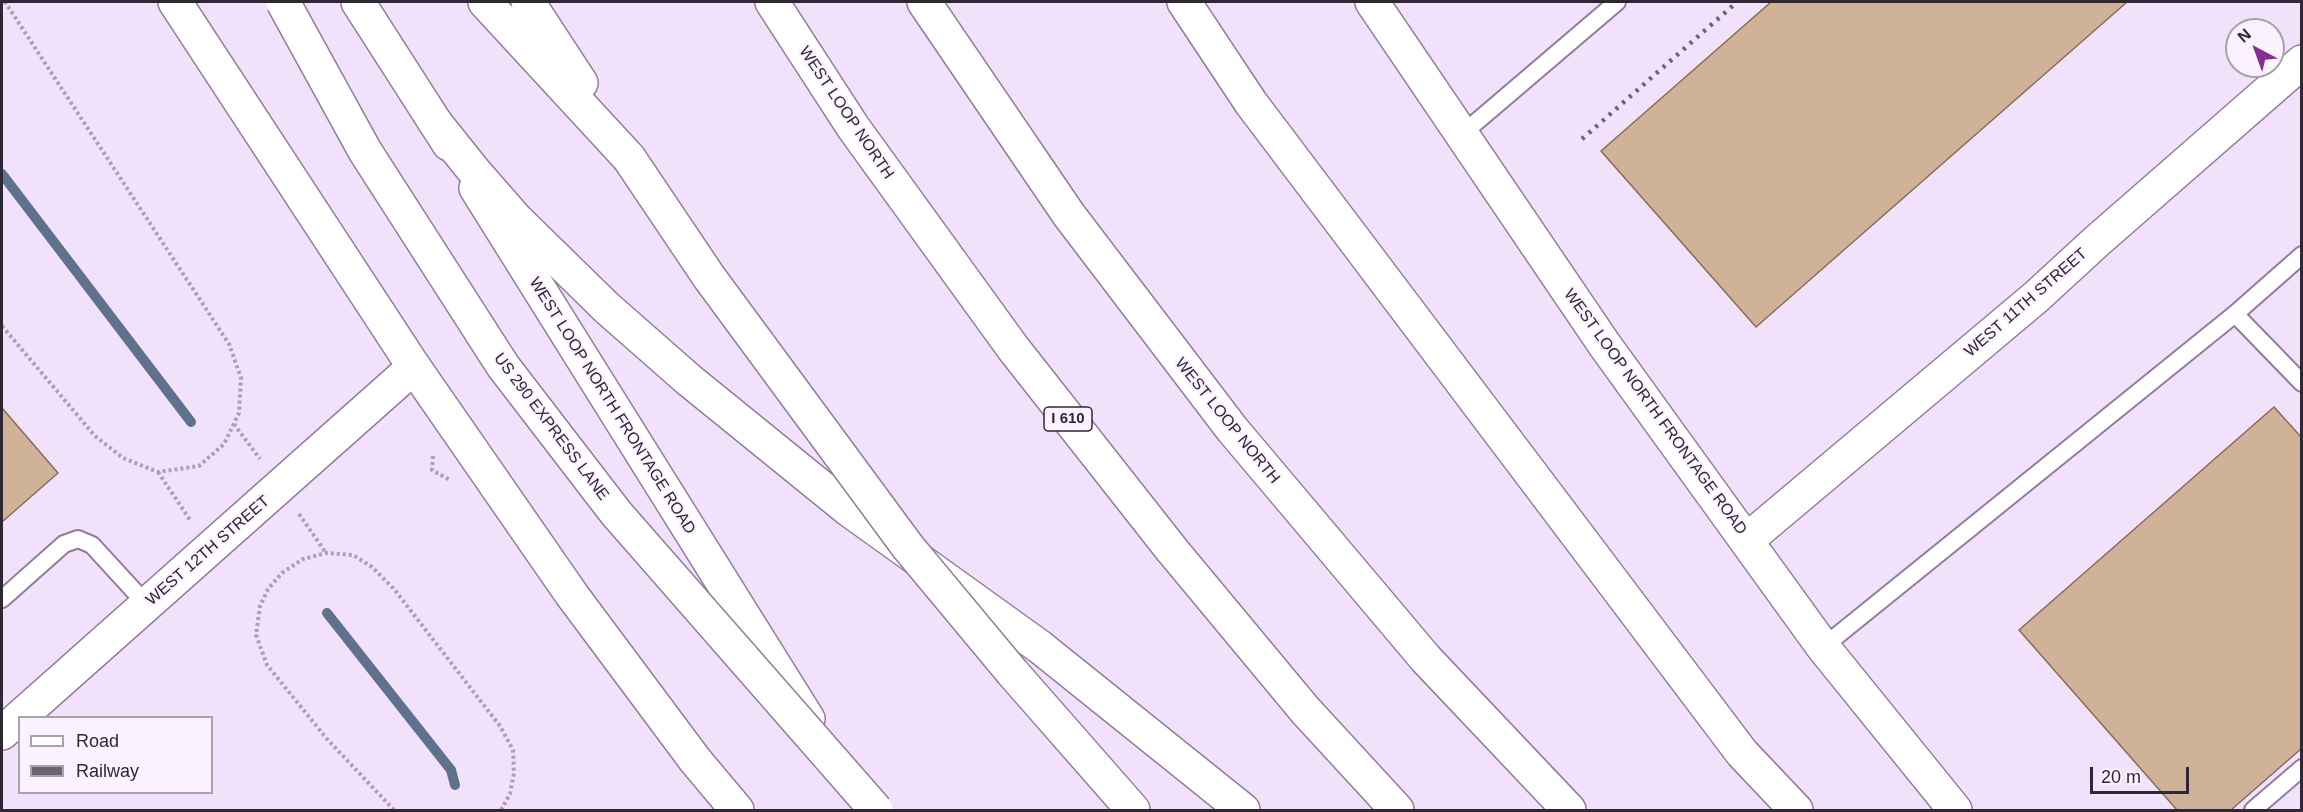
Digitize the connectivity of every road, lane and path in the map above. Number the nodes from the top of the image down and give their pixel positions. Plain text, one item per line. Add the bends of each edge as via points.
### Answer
1 (5, 2) edge
2 (175, 2) edge
3 (283, 2) edge
4 (358, 2) edge
5 (485, 2) edge
6 (528, 2) edge
7 (772, 2) edge
8 (924, 2) edge
9 (1184, 2) edge
10 (1372, 2) edge
11 (1617, 2) edge
12 (2301, 62) edge
13 (434, 121) junction
14 (1461, 135) junction
15 (629, 158) junction
16 (2301, 255) edge
17 (2235, 314) junction
18 (2, 326) edge
19 (414, 367) junction
20 (2301, 383) edge
21 (234, 423) junction
22 (434, 456) dead end
23 (262, 462) dead end
24 (432, 470) dead end
25 (158, 472) junction
26 (294, 507) dead end
27 (190, 520) dead end
28 (1747, 540) junction
29 (326, 553) junction
30 (2, 599) edge
31 (147, 605) junction
32 (1823, 647) junction
33 (21, 716) edge
34 (18, 719) edge
35 (2, 733) edge
36 (2301, 768) edge
37 (394, 810) edge
38 (501, 810) edge
39 (737, 810) edge
40 (866, 810) edge
41 (876, 810) edge
42 (1133, 810) edge
43 (1243, 810) edge
44 (1398, 810) edge
45 (1569, 810) edge
46 (1796, 810) edge
47 (1955, 810) edge
48 (2253, 810) edge

1 - 21 path via 229,344 241,378 239,413
2 - 19 main road
3 - 41 main road, US 290 EXPRESS LANE, bridge via 365,151 503,366 616,513
4 - 13 main road, WEST LOOP NORTH FRONTAGE ROAD
5 - 15 main road
6 - 15 main road
7 - 44 main road, WEST LOOP NORTH / I 610 via 853,127 1013,348 1179,559 1305,710
8 - 45 main road, WEST LOOP NORTH via 1069,215 1232,429 1426,658
9 - 46 main road via 1251,103 1742,753
10 - 14 main road, WEST LOOP NORTH FRONTAGE ROAD
11 - 14 lane
12 - 28 main road, WEST 11TH STREET via 2036,297
13 - 40 main road, WEST LOOP NORTH FRONTAGE ROAD
13 - 43 main road via 516,219 688,380 848,509 1040,647
14 - 28 main road, WEST LOOP NORTH FRONTAGE ROAD via 1604,344
15 - 42 main road, bridge via 709,277 908,547
16 - 17 lane
17 - 20 lane
17 - 32 lane
18 - 25 path via 95,436 123,458
19 - 31 main road, WEST 12TH STREET
19 - 39 main road via 572,595
21 - 23 path
21 - 25 path via 224,444 199,466
22 - 24 path
25 - 27 path
26 - 29 path
28 - 32 main road, WEST LOOP NORTH FRONTAGE ROAD
29 - 37 path via 303,559 282,573 268,589 260,606 256,635 267,665 287,692
29 - 38 path via 353,555 372,567 500,726 513,750 514,773 510,794
30 - 31 lane via 64,544 78,539 92,545
31 - 33 main road, WEST 12TH STREET
32 - 47 main road, WEST LOOP NORTH FRONTAGE ROAD
34 - 35 main road, WEST 12TH STREET
36 - 48 lane

